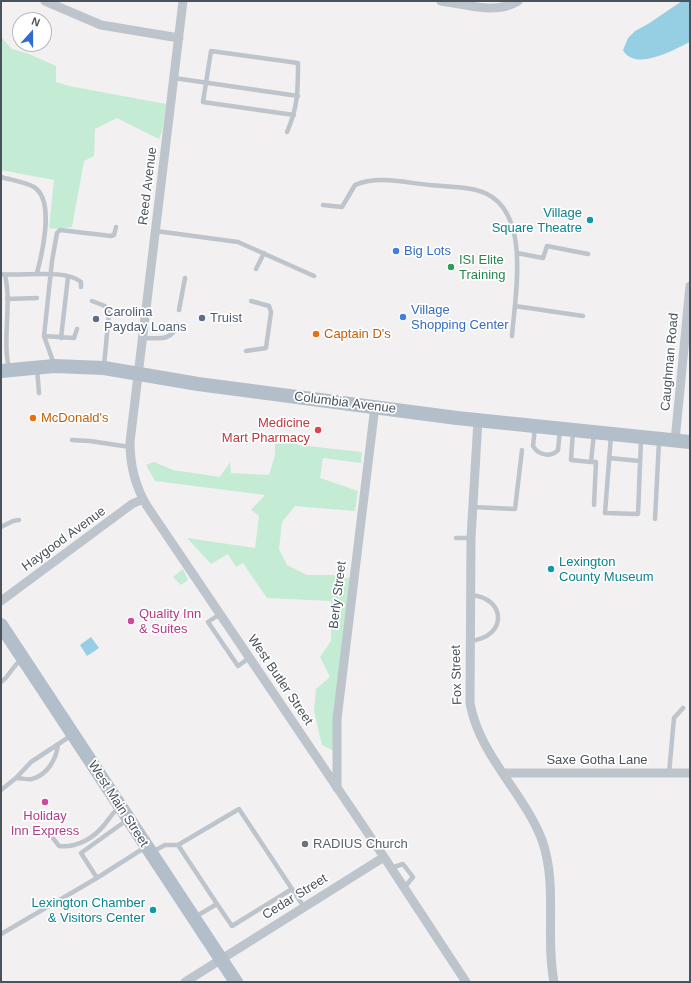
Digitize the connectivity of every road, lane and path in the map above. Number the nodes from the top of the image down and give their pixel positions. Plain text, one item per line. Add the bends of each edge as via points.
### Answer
1 (45, 1) edge
2 (182, 1) edge
3 (441, 1) edge
4 (518, 1) edge
5 (179, 38) junction
6 (174, 78) junction
7 (206, 82) junction
8 (298, 96) junction
9 (294, 115) junction
10 (287, 132) dead end
11 (1, 177) edge
12 (323, 205) dead end
13 (116, 227) dead end
14 (156, 231) junction
15 (264, 253) junction
16 (517, 253) junction
17 (588, 254) dead end
18 (256, 269) dead end
19 (37, 273) junction
20 (3, 274) edge
21 (50, 274) junction
22 (314, 276) dead end
23 (68, 277) junction
24 (185, 278) dead end
25 (690, 286) edge
26 (81, 287) dead end
27 (37, 298) dead end
28 (6, 299) junction
29 (92, 301) dead end
30 (251, 301) dead end
31 (515, 306) junction
32 (180, 310) dead end
33 (582, 316) dead end
34 (177, 324) dead end
35 (688, 328) edge
36 (77, 329) dead end
37 (44, 336) junction
38 (512, 336) dead end
39 (61, 338) junction
40 (143, 338) junction
41 (246, 351) dead end
42 (54, 366) junction
43 (36, 367) junction
44 (104, 368) junction
45 (5, 371) edge
46 (138, 373) junction
47 (39, 393) dead end
48 (375, 406) junction
49 (478, 420) junction
50 (536, 426) junction
51 (566, 428) junction
52 (594, 432) junction
53 (611, 433) junction
54 (641, 437) junction
55 (660, 439) junction
56 (72, 440) dead end
57 (675, 441) junction
58 (690, 442) edge
59 (130, 447) junction
60 (522, 450) dead end
61 (609, 458) junction
62 (640, 461) junction
63 (591, 462) junction
64 (143, 498) junction
65 (594, 505) dead end
66 (473, 507) junction
67 (654, 519) dead end
68 (19, 520) dead end
69 (1, 527) edge
70 (456, 538) dead end
71 (471, 538) junction
72 (470, 595) junction
73 (1, 601) edge
74 (220, 614) junction
75 (1, 625) edge
76 (469, 642) junction
77 (249, 658) junction
78 (23, 659) junction
79 (1, 682) edge
80 (683, 708) dead end
81 (73, 735) junction
82 (58, 745) junction
83 (504, 773) junction
84 (669, 773) junction
85 (690, 773) edge
86 (16, 778) junction
87 (337, 788) junction
88 (1, 790) edge
89 (120, 807) junction
90 (128, 819) junction
91 (47, 830) dead end
92 (178, 845) junction
93 (149, 850) junction
94 (384, 857) junction
95 (392, 868) junction
96 (97, 878) junction
97 (404, 888) junction
98 (292, 889) junction
99 (217, 904) junction
100 (304, 907) junction
101 (194, 918) junction
102 (1, 934) edge
103 (221, 959) junction
104 (185, 982) edge
105 (236, 982) edge
106 (466, 982) edge
107 (554, 982) edge

1 - 5 street via 101,25
2 - 5 street, Reed Avenue
3 - 4 street via 487,8
5 - 6 street, Reed Avenue
6 - 7 lane
6 - 14 street, Reed Avenue
7 - 8 lane
7 - 8 lane via 211,51 298,63
7 - 9 lane via 203,102
8 - 9 lane
9 - 10 lane
11 - 19 lane via 33,187 39,192 46,229
12 - 16 lane via 342,207 355,185 372,180 478,191 495,198 507,211
13 - 21 lane via 114,235 111,236 60,230 56,237
14 - 15 lane via 238,242
14 - 40 street, Reed Avenue
15 - 18 lane
15 - 22 lane
16 - 17 lane via 543,258 547,246
16 - 31 lane
19 - 20 lane
19 - 21 lane
20 - 28 lane
21 - 23 lane
21 - 37 lane
23 - 26 lane via 78,279
23 - 39 lane
24 - 32 lane
25 - 35 street, Caughman Road
27 - 28 lane
28 - 45 lane
29 - 44 lane via 105,306 110,312
30 - 41 lane via 269,306 271,312 266,348
31 - 33 lane
31 - 38 lane
34 - 40 lane via 176,331 169,337
35 - 57 street, Caughman Road
36 - 39 lane via 74,338
37 - 39 lane
37 - 42 lane
40 - 46 street, Reed Avenue
42 - 43 main road, Columbia Avenue
42 - 44 main road, Columbia Avenue
43 - 45 main road, Columbia Avenue
43 - 47 lane
44 - 46 main road, Columbia Avenue
46 - 48 main road, Columbia Avenue via 198,384
46 - 59 street, West Butler Street
48 - 49 main road, Columbia Avenue
48 - 87 street, Berly Street via 338,712
49 - 50 main road, Columbia Avenue
49 - 66 street, Fox Street
50 - 51 main road, Columbia Avenue
50 - 51 lane via 534,446 538,452 544,454 553,454 558,450
51 - 52 main road, Columbia Avenue
51 - 63 lane via 571,460
52 - 53 main road, Columbia Avenue
52 - 63 lane
53 - 54 main road, Columbia Avenue
53 - 61 lane
54 - 55 main road, Columbia Avenue
54 - 62 lane
55 - 57 main road, Columbia Avenue
55 - 67 lane
56 - 59 lane
57 - 58 main road, Columbia Avenue
59 - 64 street, West Butler Street via 136,483
60 - 66 lane via 515,509
61 - 62 lane
61 - 62 lane via 605,513 638,514
63 - 65 lane via 596,462
64 - 73 street, Haygood Avenue
64 - 74 street, West Butler Street
66 - 71 street, Fox Street
68 - 69 lane
70 - 71 lane
71 - 72 street, Fox Street
72 - 76 street, Fox Street
72 - 76 lane via 487,599 496,611 498,619 490,635 479,641
74 - 77 street, West Butler Street
74 - 77 lane via 208,622 238,666
75 - 78 main road, West Main Street
76 - 83 street, Fox Street via 470,703 475,726
77 - 87 street, West Butler Street
78 - 79 lane via 12,667 6,679
78 - 81 main road, West Main Street
80 - 84 lane via 674,718
81 - 82 lane
81 - 89 main road, West Main Street
82 - 86 lane via 30,762
82 - 86 lane via 57,754 48,769 31,779
83 - 84 street, Saxe Gotha Lane
83 - 107 street, Fox Street via 535,824 547,855 550,953
84 - 85 street, Saxe Gotha Lane
86 - 88 lane
87 - 94 street, West Butler Street
89 - 90 main road, West Main Street
89 - 91 lane via 110,814 105,824 86,841 68,847 59,846
90 - 93 main road, West Main Street
90 - 96 lane via 81,853
92 - 93 lane via 165,845
92 - 98 lane via 239,809
92 - 99 lane
93 - 96 lane
93 - 101 main road, West Main Street
94 - 95 street, West Butler Street
94 - 100 street, Cedar Street
95 - 97 street, West Butler Street
95 - 97 lane via 403,864 413,877
96 - 102 lane
97 - 106 street, West Butler Street
98 - 99 lane via 232,926
98 - 100 lane
99 - 101 lane
100 - 103 street, Cedar Street
101 - 103 main road, West Main Street
103 - 104 street, Cedar Street
103 - 105 main road, West Main Street

